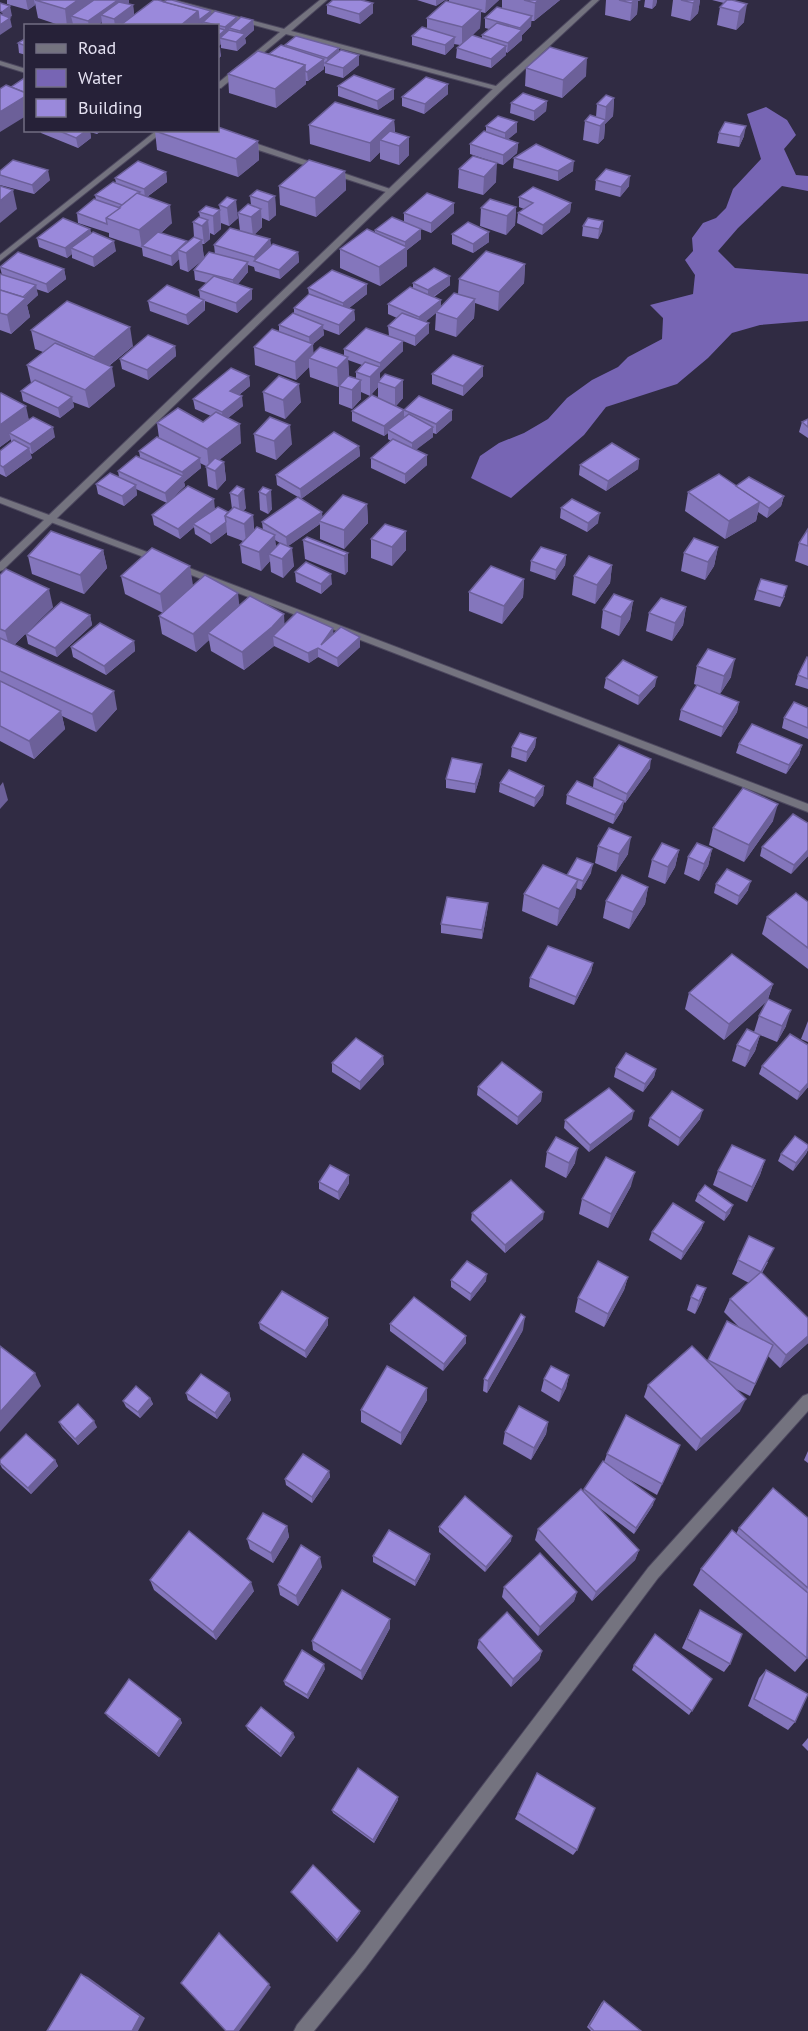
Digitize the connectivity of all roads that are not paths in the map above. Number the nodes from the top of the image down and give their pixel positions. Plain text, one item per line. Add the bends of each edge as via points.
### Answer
1 (166, 0) edge
2 (324, 0) edge
3 (596, 0) edge
4 (288, 30) junction
5 (0, 63) edge
6 (24, 71) edge
7 (219, 85) edge
8 (499, 88) junction
9 (159, 132) edge
10 (229, 138) edge
11 (392, 191) junction
12 (0, 259) edge
13 (0, 500) edge
14 (51, 519) junction
15 (0, 568) edge
16 (808, 808) edge
17 (808, 1401) edge
18 (303, 2031) edge

1 - 4 street
2 - 4 street
3 - 8 street
4 - 7 street
4 - 8 street
5 - 6 street
8 - 11 street
9 - 12 street
10 - 11 street
11 - 14 street
13 - 14 street
14 - 15 street
14 - 16 street
17 - 18 street via 653,1572

